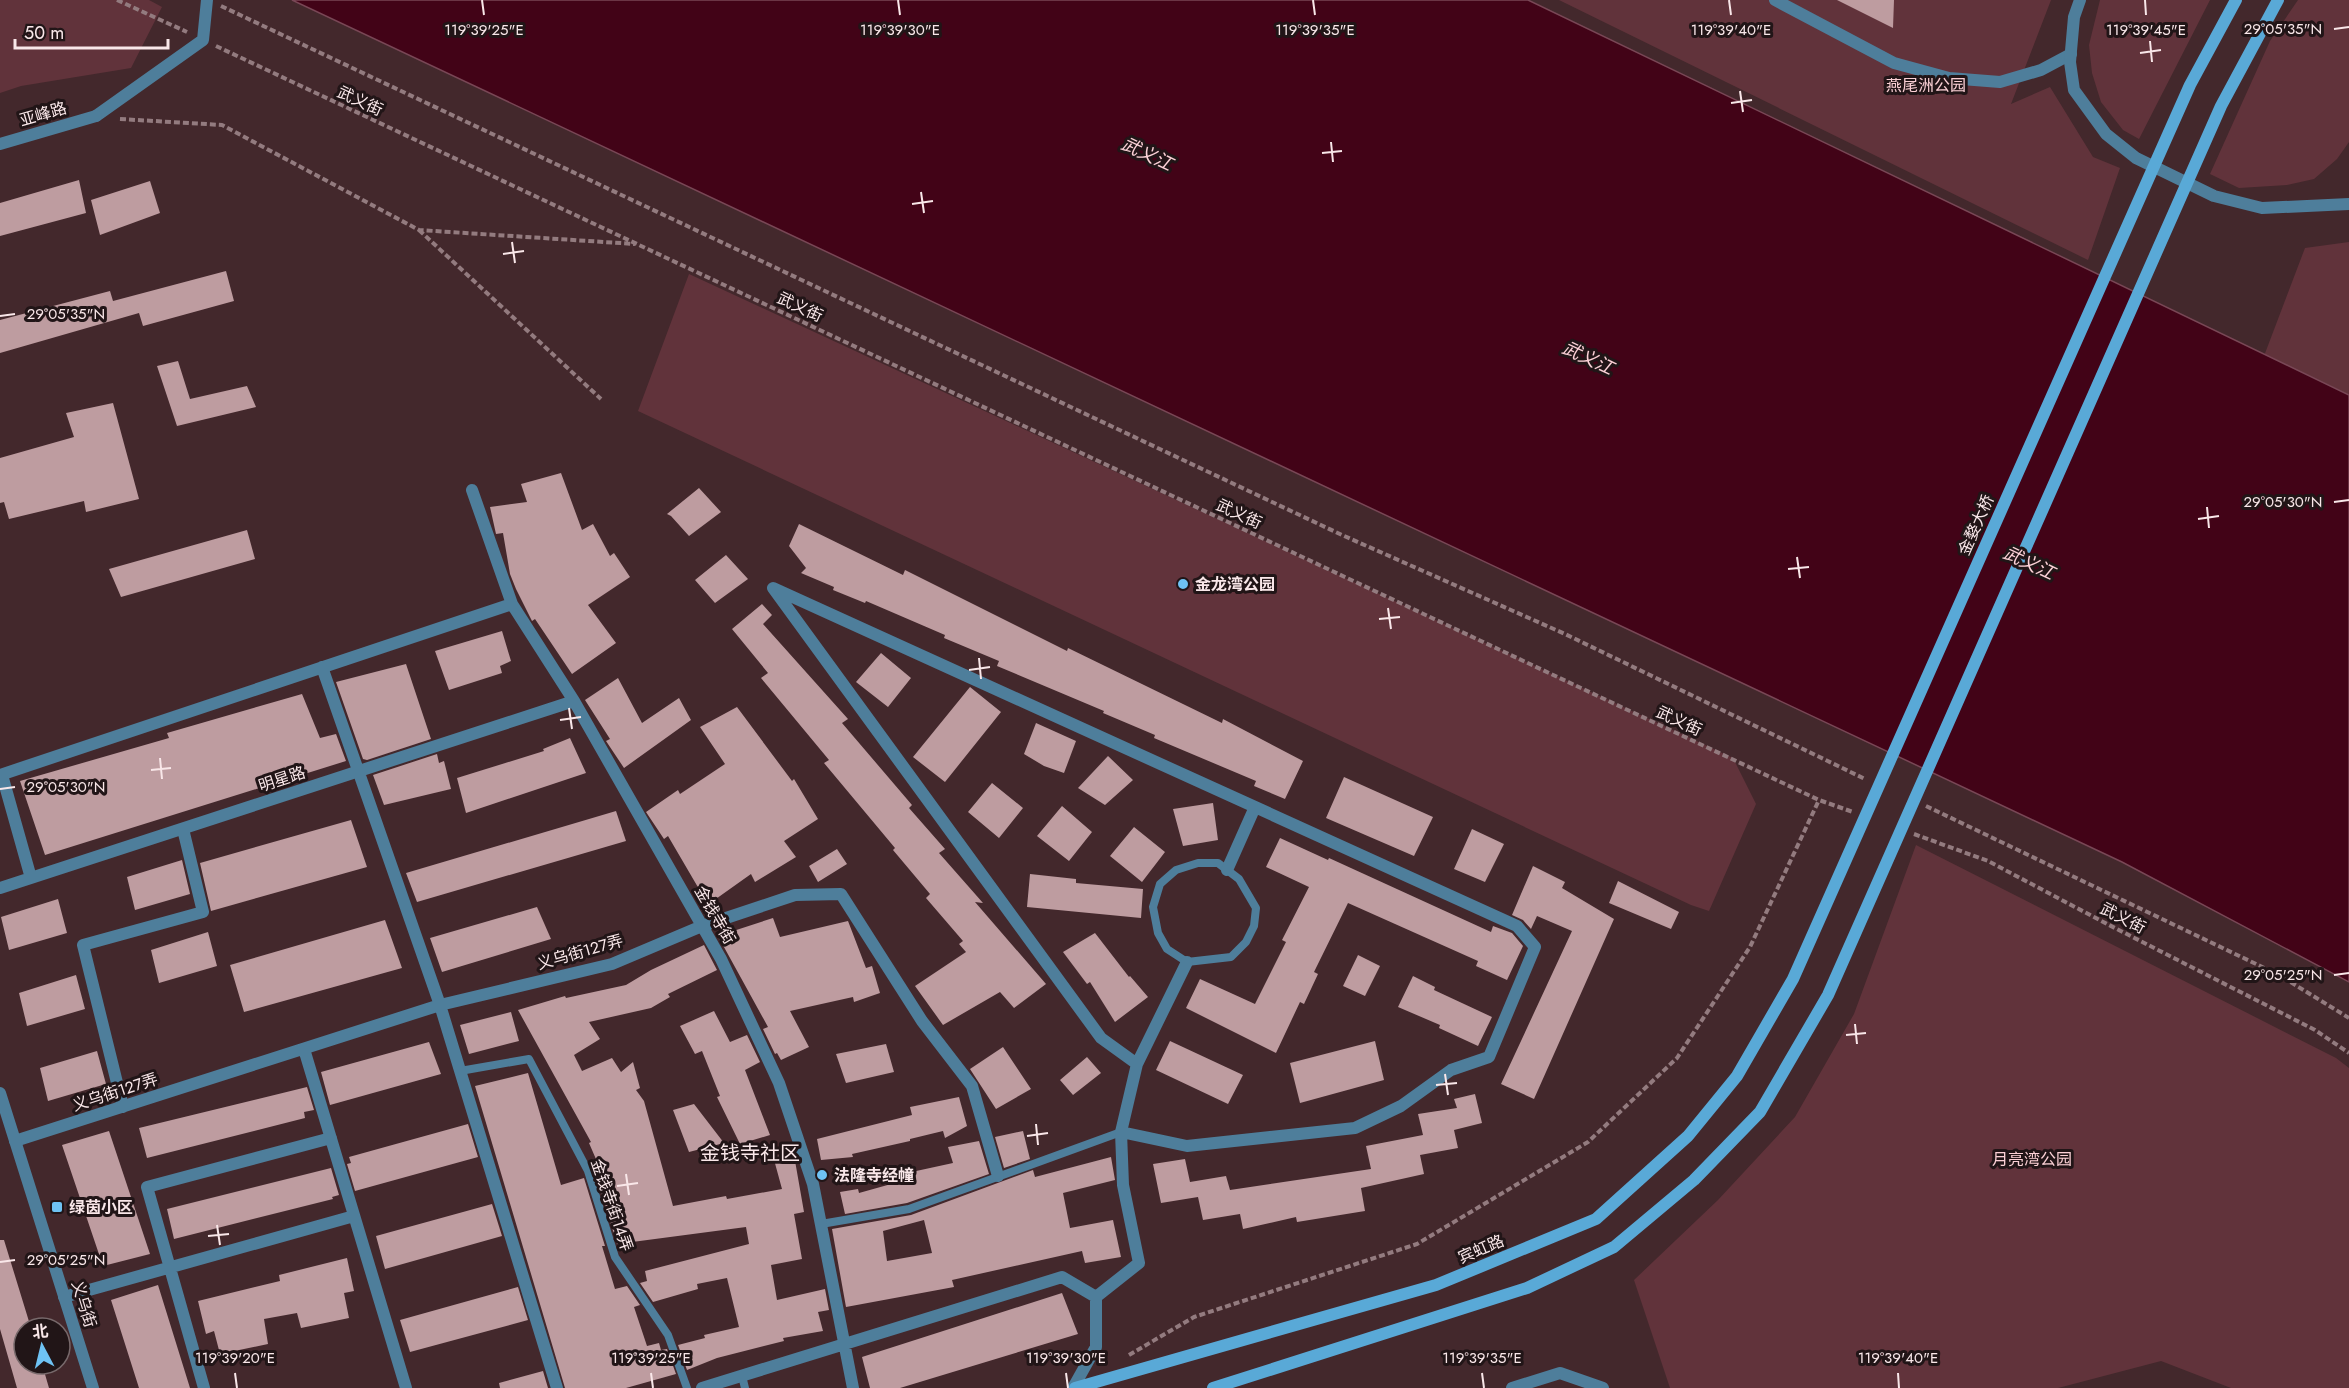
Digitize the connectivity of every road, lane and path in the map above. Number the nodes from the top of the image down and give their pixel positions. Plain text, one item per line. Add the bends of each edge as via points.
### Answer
1 (117, 0) edge
2 (1775, 0) edge
3 (2080, 0) edge
4 (2236, 0) edge
5 (2278, 0) edge
6 (212, 2) edge
7 (203, 40) junction
8 (2071, 54) junction
9 (96, 116) junction
10 (0, 144) edge
11 (2349, 204) edge
12 (419, 230) junction
13 (638, 244) junction
14 (601, 399) dead end
15 (472, 490) dead end
16 (512, 604) junction
17 (322, 667) junction
18 (574, 701) junction
19 (360, 771) junction
20 (1, 775) edge
21 (1866, 779) dead end
22 (1819, 800) junction
23 (1919, 803) dead end
24 (1255, 807) junction
25 (1864, 816) dead end
26 (183, 829) junction
27 (1909, 832) dead end
28 (1227, 870) junction
29 (31, 878) junction
30 (0, 888) edge
31 (702, 926) junction
32 (1187, 962) junction
33 (1793, 979) joint
34 (440, 1005) junction
35 (2349, 1018) edge
36 (304, 1049) junction
37 (2349, 1053) edge
38 (1137, 1064) junction
39 (460, 1071) junction
40 (0, 1093) edge
41 (123, 1107) junction
42 (1121, 1132) junction
43 (331, 1138) junction
44 (15, 1141) junction
45 (998, 1176) junction
46 (354, 1216) junction
47 (821, 1224) junction
48 (170, 1268) junction
49 (64, 1297) junction
50 (1096, 1297) junction
51 (844, 1346) junction
52 (1124, 1358) dead end
53 (744, 1382) edge
54 (93, 1388) edge
55 (204, 1388) edge
56 (406, 1388) edge
57 (557, 1388) edge
58 (687, 1388) edge
59 (702, 1388) edge
60 (853, 1388) edge
61 (1074, 1388) edge
62 (1213, 1388) edge
63 (1512, 1388) edge
64 (1603, 1388) edge

1 - 7 path, 武义街
2 - 8 street via 1893,63 1949,78 2000,82 2041,70
3 - 8 street via 2074,17
4 - 33 main road, 金婺大桥 via 2190,85
5 - 62 main road via 2221,106 1828,995 1760,1112 1694,1180 1614,1247 1527,1288
6 - 7 street
6 - 21 path via 1331,530 1565,634
7 - 9 street, 亚峰路
7 - 13 path, 武义街
8 - 11 street via 2074,90 2106,134 2136,158 2214,195 2262,208
9 - 10 street, 亚峰路
9 - 12 path via 222,125
12 - 13 path
12 - 14 path
13 - 22 path, 武义街
15 - 16 street, 金钱寺街
16 - 17 street
16 - 18 street, 金钱寺街
17 - 19 street
17 - 20 street
18 - 19 street, 明星路
18 - 31 street, 金钱寺街
19 - 26 street, 明星路
19 - 34 street
20 - 29 street
22 - 25 path, 武义街
22 - 52 path via 1750,947 1677,1058 1588,1142 1417,1244 1194,1317
23 - 35 path via 2279,975
24 - 28 street
24 - 38 street via 773,588 1101,1038
24 - 42 street via 1517,926 1535,947 1489,1057 1451,1070 1401,1106 1355,1128 1187,1146
26 - 29 street, 明星路
26 - 41 street via 203,912 83,945
27 - 37 path, 武义街 via 1988,861 2315,1030
28 - 32 lane via 1239,879 1256,908 1254,926 1246,942 1231,957
28 - 32 lane via 1218,863 1198,863 1176,870 1160,884 1153,907 1158,933 1167,949
29 - 30 street, 明星路
31 - 34 street, 义乌街127弄 via 612,964
31 - 45 street, 义乌街127弄 via 795,895 841,894 922,1021 972,1086
31 - 47 street, 金钱寺街 via 779,1083 813,1184
32 - 38 street
33 - 61 main road, 宾虹路 via 1737,1076 1688,1136 1596,1219 1436,1285
34 - 36 street, 义乌街127弄
34 - 39 street
36 - 41 street, 义乌街127弄
36 - 43 street
38 - 42 street
39 - 57 street
39 - 58 lane, 金钱寺街14弄 via 529,1059 588,1171 615,1257 668,1335
40 - 44 street, 义乌街
41 - 44 street, 义乌街127弄
42 - 45 lane
42 - 50 street via 1123,1185 1139,1263
43 - 46 street
43 - 48 street via 147,1187
44 - 49 street, 义乌街
45 - 47 lane via 909,1209
46 - 48 street
46 - 56 street
47 - 51 street, 金钱寺街
48 - 49 street
48 - 55 street
49 - 54 street, 义乌街
50 - 51 street via 1062,1276
50 - 61 street via 1096,1347
51 - 53 street
51 - 60 street, 金钱寺街
53 - 59 street
63 - 64 street via 1560,1373

